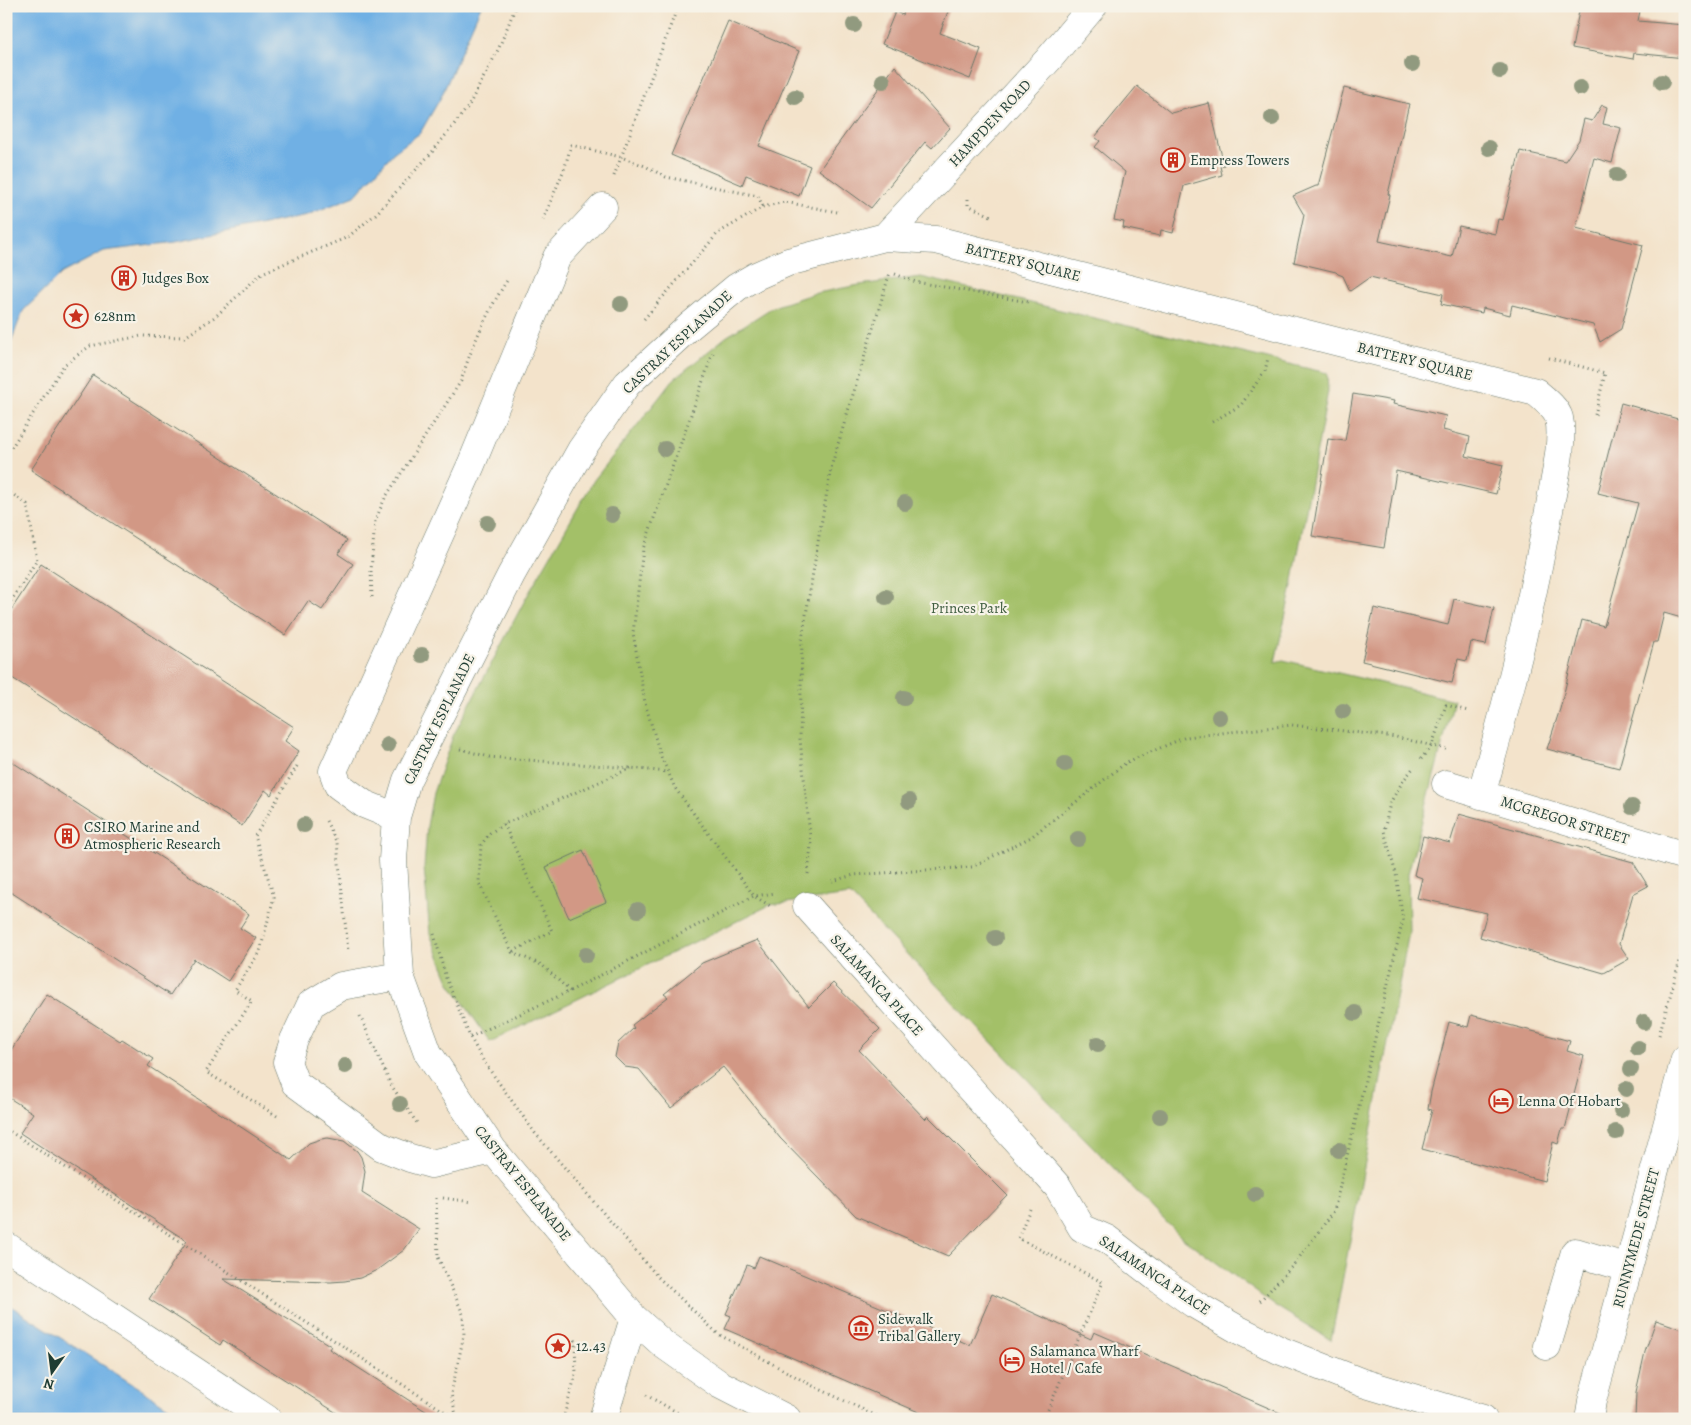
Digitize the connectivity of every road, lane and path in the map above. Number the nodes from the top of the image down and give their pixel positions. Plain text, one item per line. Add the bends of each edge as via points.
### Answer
1 (516, 6) edge
2 (678, 6) edge
3 (1093, 6) edge
4 (620, 157) junction
5 (603, 207) joint
6 (764, 207) junction
7 (846, 214) dead end
8 (540, 228) dead end
9 (885, 237) junction
10 (890, 272) junction
11 (511, 274) dead end
12 (1028, 302) dead end
13 (642, 321) dead end
14 (1275, 326) junction
15 (713, 353) dead end
16 (1258, 359) dead end
17 (1267, 362) junction
18 (1276, 363) dead end
19 (1212, 422) dead end
20 (6, 456) edge
21 (6, 490) edge
22 (372, 604) dead end
23 (6, 609) edge
24 (1472, 711) dead end
25 (1432, 745) junction
26 (459, 749) dead end
27 (1420, 759) dead end
28 (1491, 761) junction
29 (1415, 766) dead end
30 (631, 768) junction
31 (333, 771) junction
32 (668, 772) junction
33 (1446, 784) dead end
34 (1481, 795) junction
35 (396, 817) junction
36 (504, 824) junction
37 (1685, 856) edge
38 (754, 896) junction
39 (807, 897) junction
40 (433, 930) dead end
41 (260, 951) dead end
42 (512, 952) junction
43 (400, 976) junction
44 (570, 991) junction
45 (470, 1037) junction
46 (1685, 1058) edge
47 (6, 1130) edge
48 (493, 1150) junction
49 (436, 1197) dead end
50 (6, 1246) edge
51 (1628, 1268) junction
52 (634, 1318) junction
53 (1087, 1318) dead end
54 (1239, 1330) junction
55 (575, 1340) dead end
56 (1547, 1346) dead end
57 (655, 1401) dead end
58 (267, 1419) edge
59 (457, 1419) edge
60 (563, 1419) edge
61 (603, 1419) edge
62 (689, 1419) edge
63 (787, 1419) edge
64 (883, 1419) edge
65 (1044, 1419) edge
66 (1483, 1419) edge
67 (1589, 1419) edge

1 - 20 path via 498,50 468,107 377,213 348,237 262,273 216,316 185,337 141,336 90,346 64,365
2 - 4 path
3 - 9 street, HAMPDEN ROAD via 1048,60
4 - 5 path
4 - 6 path via 666,177 758,196
4 - 8 path via 571,145
5 - 31 street via 557,257 471,465
6 - 7 path via 785,202
6 - 13 path via 718,233
9 - 10 path
9 - 14 street, BATTERY SQUARE via 936,240
9 - 35 street, CASTRAY ESPLANADE via 788,262 756,276 737,287 690,326 627,384 581,450 512,575 411,772
10 - 12 path via 916,282
10 - 39 path via 832,464 802,639 800,739 811,845
11 - 22 path via 496,297 461,381 385,498 375,521 370,570
14 - 17 path
14 - 28 street, BATTERY SQUARE via 1536,392 1558,417 1560,449 1543,542
15 - 32 path via 643,549 634,634 645,703
16 - 17 path
17 - 18 path
17 - 19 path via 1265,371 1241,405
21 - 23 path via 28,504 37,560
24 - 25 path via 1446,704
25 - 27 path
25 - 28 path
25 - 39 path via 1396,737 1292,725 1186,737 1127,762 1031,837 972,867 854,875
26 - 30 path via 489,757
28 - 34 street, BATTERY SQUARE
29 - 54 path via 1390,803 1384,831 1396,874 1403,920 1334,1211
30 - 32 path
30 - 36 path
31 - 35 street via 338,784 364,804
31 - 41 path via 297,766 256,836 274,897
32 - 38 path via 675,788
33 - 34 street, MCGREGOR STREET
34 - 37 street, MCGREGOR STREET
35 - 43 street, CASTRAY ESPLANADE via 393,860
36 - 42 path via 490,833 480,846 480,883
36 - 42 path via 552,931
38 - 39 path
38 - 44 path
39 - 54 street, SALAMANCA PLACE via 1058,1187 1082,1228 1107,1239 1194,1304
40 - 45 path via 446,978
42 - 44 path via 542,965
43 - 48 street, CASTRAY ESPLANADE via 428,1053
43 - 48 street via 341,986 311,1004 287,1062 295,1083 382,1147 410,1158 431,1164
44 - 45 path
45 - 64 path via 535,1133 658,1277 718,1334
46 - 51 street, RUNNYMEDE STREET
47 - 59 path
48 - 52 street, CASTRAY ESPLANADE
49 - 59 path via 438,1257 463,1314 464,1335 451,1394
50 - 58 street
51 - 56 street via 1575,1252
51 - 67 street, RUNNYMEDE STREET
52 - 61 street
52 - 63 street, CASTRAY ESPLANADE via 664,1345 719,1384
53 - 65 path
54 - 66 street, SALAMANCA PLACE via 1279,1350 1363,1383
55 - 60 path via 576,1374
57 - 62 path

